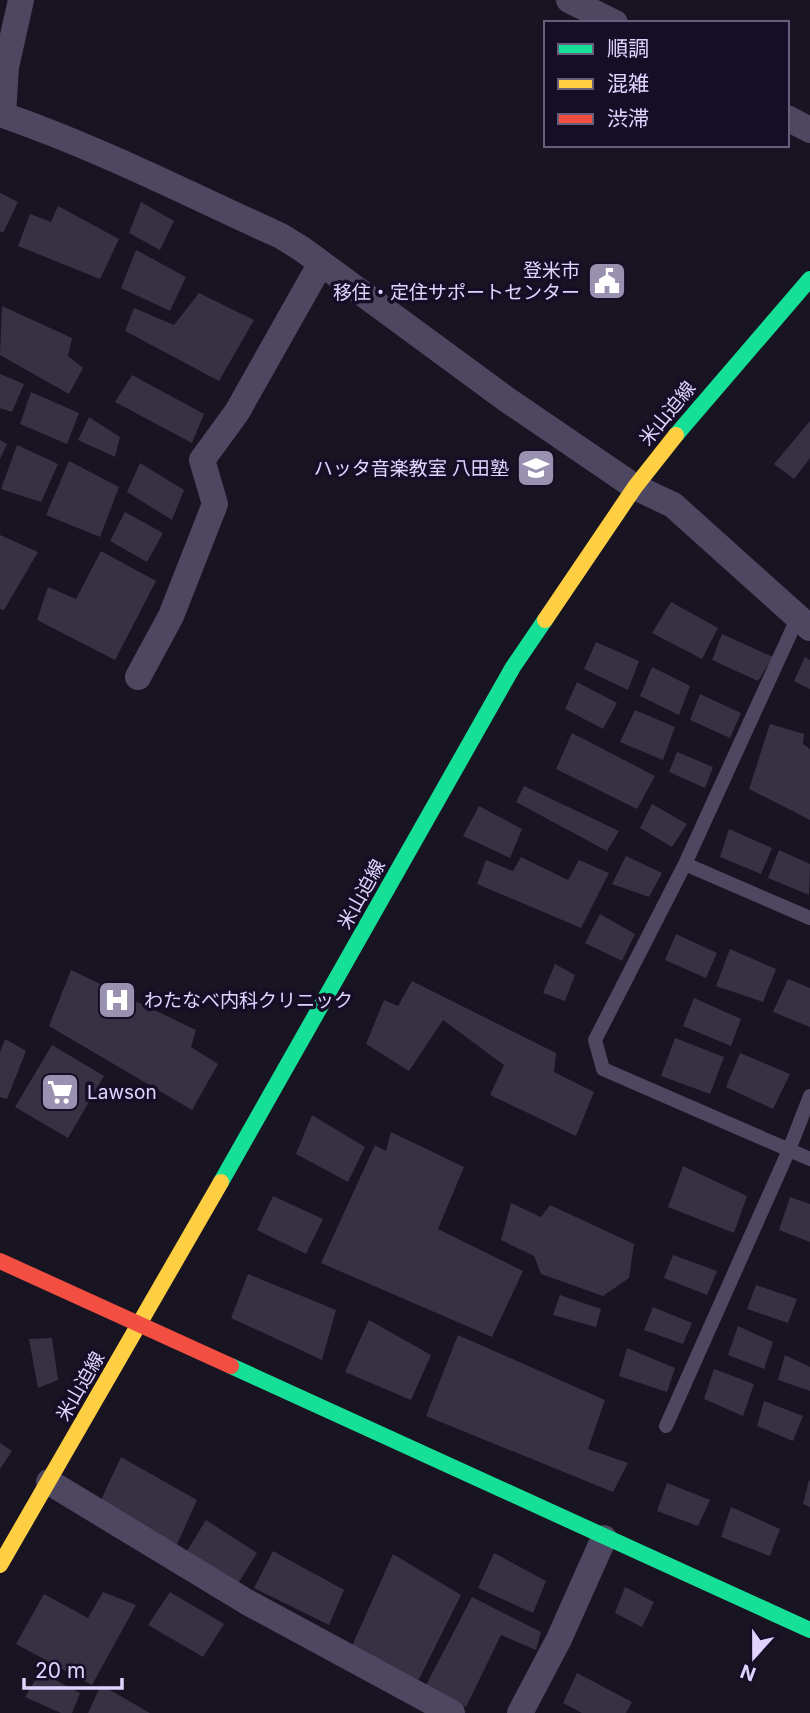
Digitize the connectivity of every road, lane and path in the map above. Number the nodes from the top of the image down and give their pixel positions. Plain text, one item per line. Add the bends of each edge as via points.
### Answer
1 (21, 0) edge
2 (569, 0) edge
3 (616, 14) edge
4 (1, 114) edge
5 (789, 119) edge
6 (810, 130) edge
7 (321, 263) junction
8 (810, 279) edge
9 (635, 487) junction
10 (803, 624) edge
11 (138, 677) dead end
12 (685, 864) junction
13 (810, 918) edge
14 (810, 1096) edge
15 (789, 1150) junction
16 (810, 1159) edge
17 (0, 1261) edge
18 (141, 1324) junction
19 (666, 1426) dead end
20 (49, 1482) junction
21 (604, 1538) junction
22 (0, 1565) edge
23 (810, 1630) edge
24 (452, 1713) edge
25 (520, 1713) edge

1 - 4 street
2 - 3 street
4 - 7 street via 63,136 281,236
5 - 6 street
7 - 9 street
7 - 11 street via 237,412 202,460 215,504 172,616
8 - 9 main road, 米山迫線 via 705,398
9 - 10 street via 673,505
9 - 18 main road, 米山迫線 via 534,635 471,738
10 - 12 lane
12 - 13 lane
12 - 15 lane via 595,1040 603,1069
14 - 15 lane
15 - 16 lane
15 - 19 lane
17 - 18 main road
18 - 20 main road, 米山迫線
18 - 21 main road
20 - 22 main road, 米山迫線
20 - 24 street via 247,1602
21 - 23 main road
21 - 25 street

